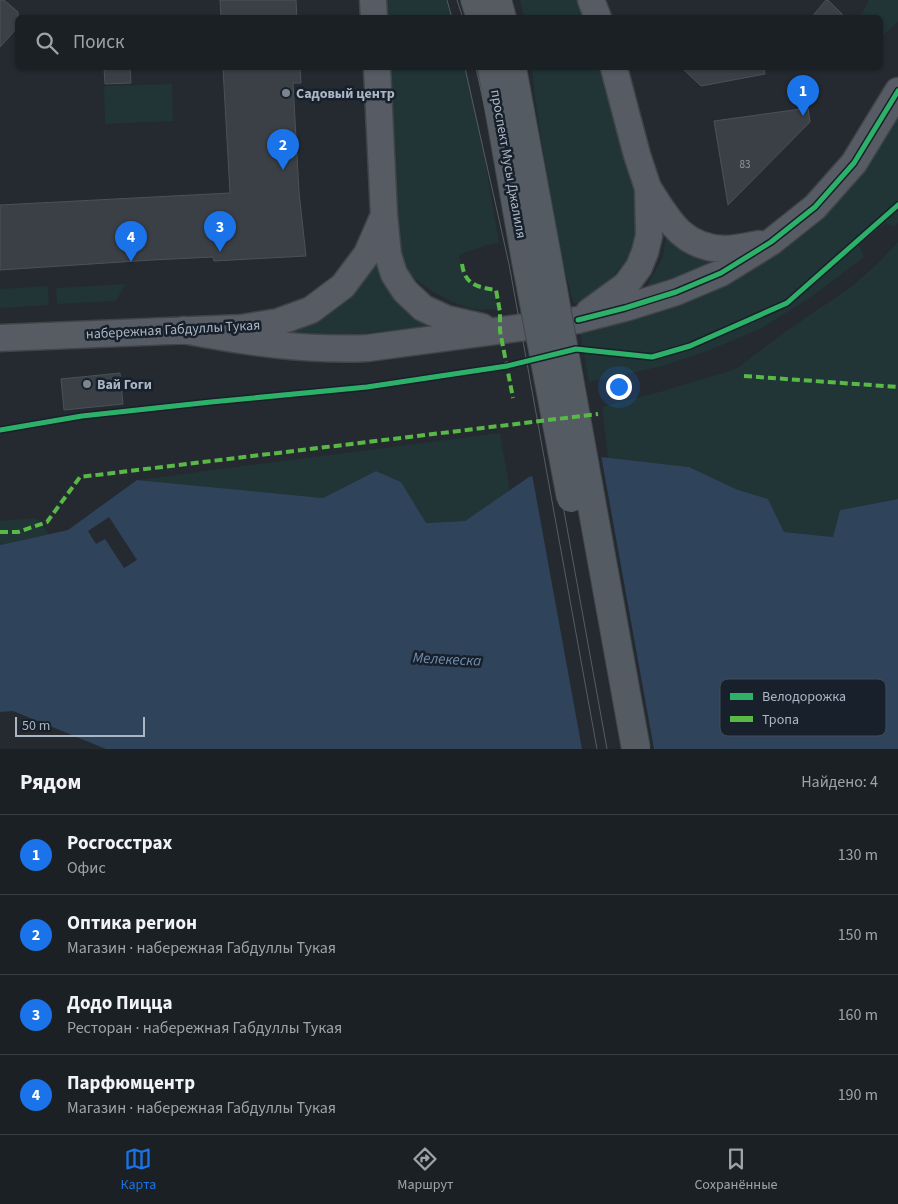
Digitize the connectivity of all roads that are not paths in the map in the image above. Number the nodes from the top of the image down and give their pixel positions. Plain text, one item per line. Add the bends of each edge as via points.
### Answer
1 (373, 0) edge
2 (476, 0) edge
3 (497, 0) edge
4 (591, 0) edge
5 (374, 15) edge
6 (480, 15) edge
7 (501, 15) edge
8 (597, 15) edge
9 (377, 70) edge
10 (492, 70) edge
11 (512, 70) edge
12 (615, 70) edge
13 (898, 91) edge
14 (648, 188) junction
15 (384, 215) junction
16 (771, 242) junction
17 (537, 259) junction
18 (578, 320) junction
19 (183, 330) junction
20 (500, 331) junction
21 (0, 338) edge
22 (618, 749) edge
23 (636, 749) edge

1 - 5 main road
2 - 6 main road
3 - 7 main road
4 - 8 main road
9 - 15 main road
10 - 17 main road, проспект Мусы Джалиля
11 - 17 main road, проспект Мусы Джалиля
12 - 14 main road
13 - 16 main road via 854,163 815,207
14 - 16 main road via 671,223 692,242 726,249
14 - 18 main road via 649,236 639,267 626,285
15 - 19 main road, набережная Габдуллы Тукая via 367,254 343,286 311,310 278,322 241,328
15 - 20 main road via 388,255 394,274 405,291 423,308 448,319
16 - 18 main road via 721,273 676,292
17 - 22 main road, bridge
17 - 23 main road, bridge
18 - 20 main road
19 - 20 main road via 290,347 339,349
19 - 21 main road, набережная Габдуллы Тукая

